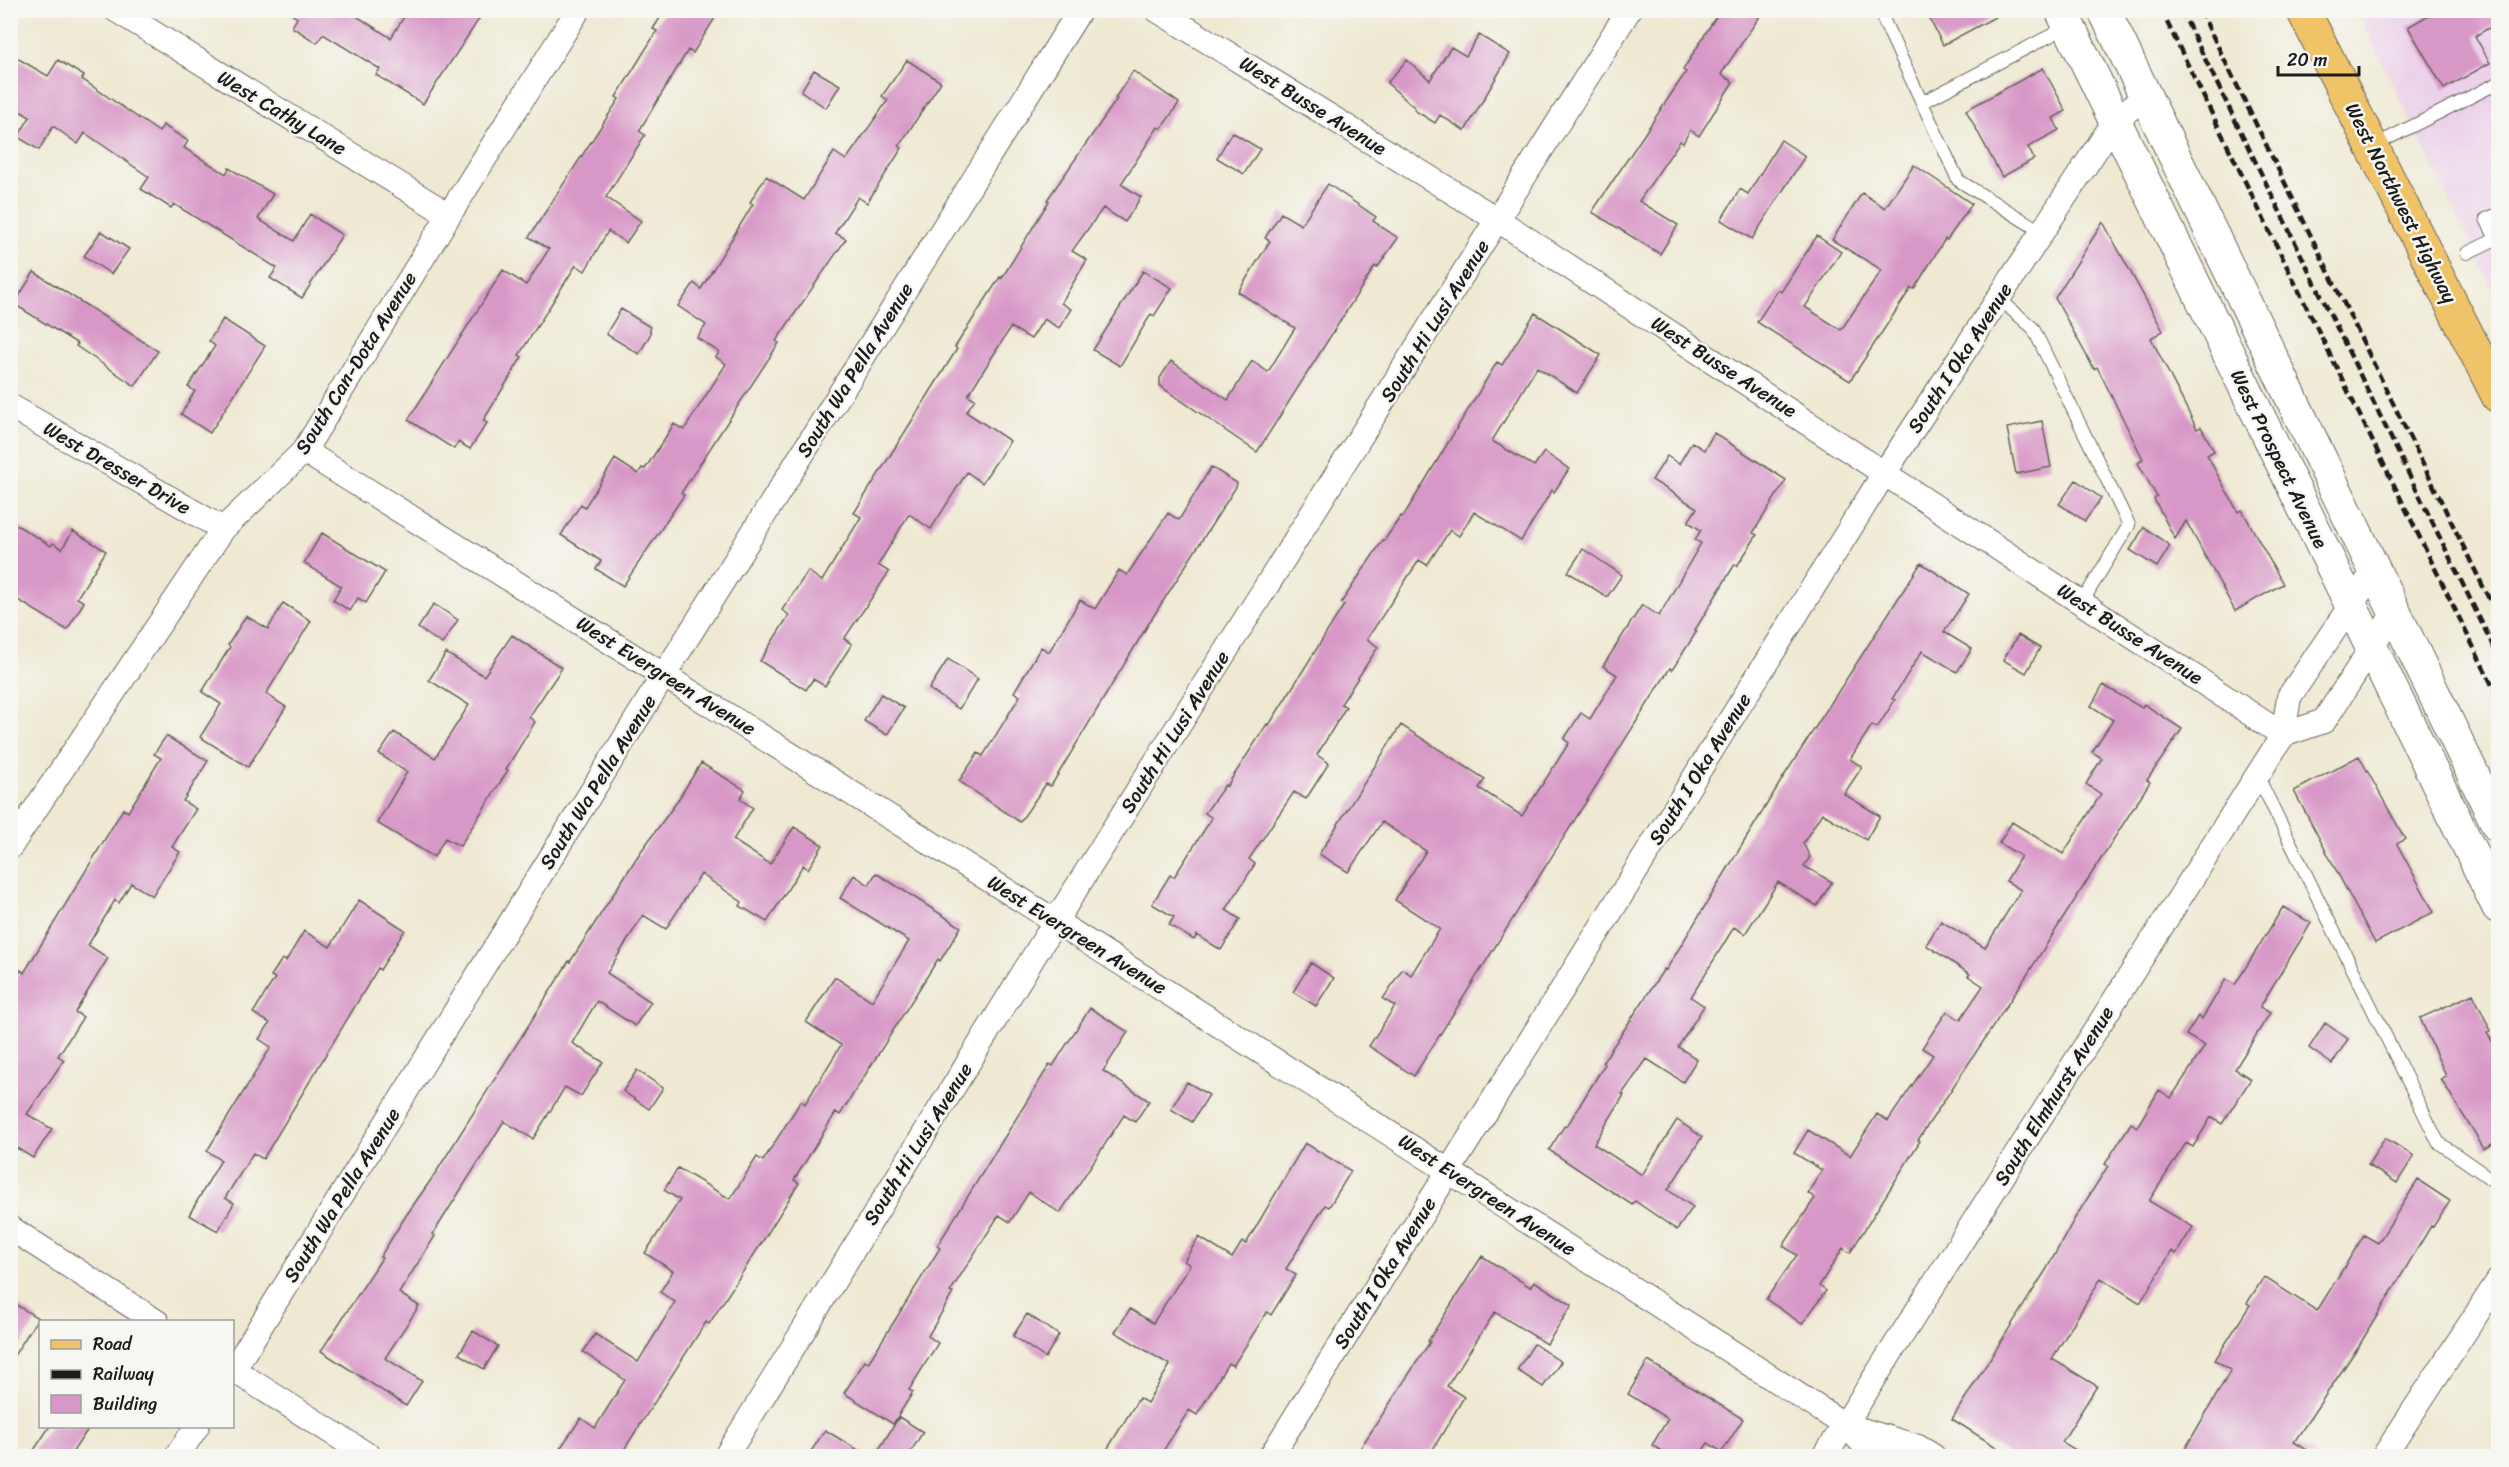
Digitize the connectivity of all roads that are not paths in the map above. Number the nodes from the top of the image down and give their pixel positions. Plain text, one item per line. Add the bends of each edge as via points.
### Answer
1 (117, 10) edge
2 (578, 10) edge
3 (1080, 10) edge
4 (1157, 10) edge
5 (1629, 10) edge
6 (1879, 10) edge
7 (2104, 10) edge
8 (2303, 10) edge
9 (2065, 19) edge
10 (2499, 82) edge
11 (2146, 94) junction
12 (1923, 102) junction
13 (2114, 122) junction
14 (2372, 146) junction
15 (2499, 214) edge
16 (449, 215) junction
17 (1498, 220) junction
18 (2042, 231) junction
19 (2497, 238) edge
20 (2467, 253) dead end
21 (1998, 298) junction
22 (2494, 374) edge
23 (10, 406) edge
24 (304, 451) junction
25 (1885, 472) junction
26 (223, 529) junction
27 (2374, 571) junction
28 (2082, 602) junction
29 (2351, 606) junction
30 (2394, 613) junction
31 (2372, 649) junction
32 (664, 675) junction
33 (2283, 735) junction
34 (2257, 775) junction
35 (2499, 826) edge
36 (10, 847) edge
37 (2499, 907) edge
38 (1055, 922) junction
39 (1449, 1170) junction
40 (2499, 1184) edge
41 (10, 1228) edge
42 (2497, 1291) edge
43 (154, 1320) edge
44 (234, 1368) edge
45 (234, 1371) edge
46 (1845, 1425) junction
47 (196, 1428) edge
48 (177, 1456) edge
49 (369, 1456) edge
50 (726, 1456) edge
51 (1271, 1456) edge
52 (1825, 1456) edge
53 (1875, 1456) edge
54 (1933, 1456) edge
55 (2384, 1456) edge

1 - 16 street, West Cathy Lane
2 - 16 street, South Can-Dota Avenue
3 - 32 street, South Wa Pella Avenue
4 - 17 street, West Busse Avenue
5 - 17 street, South Hi Lusi Avenue
6 - 12 lane
7 - 11 street, West Prospect Avenue
8 - 14 main road, West Northwest Highway
9 - 12 lane
9 - 13 street, West Prospect Avenue
10 - 14 lane
11 - 13 street, South I Oka Avenue
11 - 27 street, West Prospect Avenue
12 - 18 lane via 1958,180
13 - 18 street, South I Oka Avenue
13 - 29 street, West Prospect Avenue
14 - 22 main road, West Northwest Highway
15 - 19 lane via 2486,219
16 - 24 street, South Can-Dota Avenue
17 - 25 street, West Busse Avenue
17 - 38 street, South Hi Lusi Avenue
18 - 21 street, South I Oka Avenue
19 - 20 lane
21 - 25 street, South I Oka Avenue
21 - 28 lane via 2033,328 2129,525
23 - 26 street, West Dresser Drive
24 - 26 street, South Can-Dota Avenue
24 - 32 street, West Evergreen Avenue
25 - 28 street, West Busse Avenue
25 - 39 street, South I Oka Avenue
26 - 36 street, South Can-Dota Avenue
27 - 29 street, South Elmhurst Avenue
27 - 30 street, West Prospect Avenue
28 - 33 street, West Busse Avenue
29 - 31 street, West Prospect Avenue
29 - 33 street, South Elmhurst Avenue via 2289,697
30 - 31 street
30 - 35 street, West Prospect Avenue
31 - 33 street via 2324,721
31 - 37 street, West Prospect Avenue
32 - 38 street, West Evergreen Avenue
32 - 44 street, South Wa Pella Avenue
33 - 34 street, South Elmhurst Avenue
34 - 40 lane via 2438,1142
34 - 46 street, South Elmhurst Avenue
38 - 39 street, West Evergreen Avenue
38 - 50 street, South Hi Lusi Avenue
39 - 46 street, West Evergreen Avenue
39 - 51 street, South I Oka Avenue
41 - 43 street
42 - 55 street
45 - 49 street
46 - 52 street, South Elmhurst Avenue
46 - 53 street, West Evergreen Avenue
46 - 54 street, West Evergreen Avenue via 1918,1447
47 - 48 street

